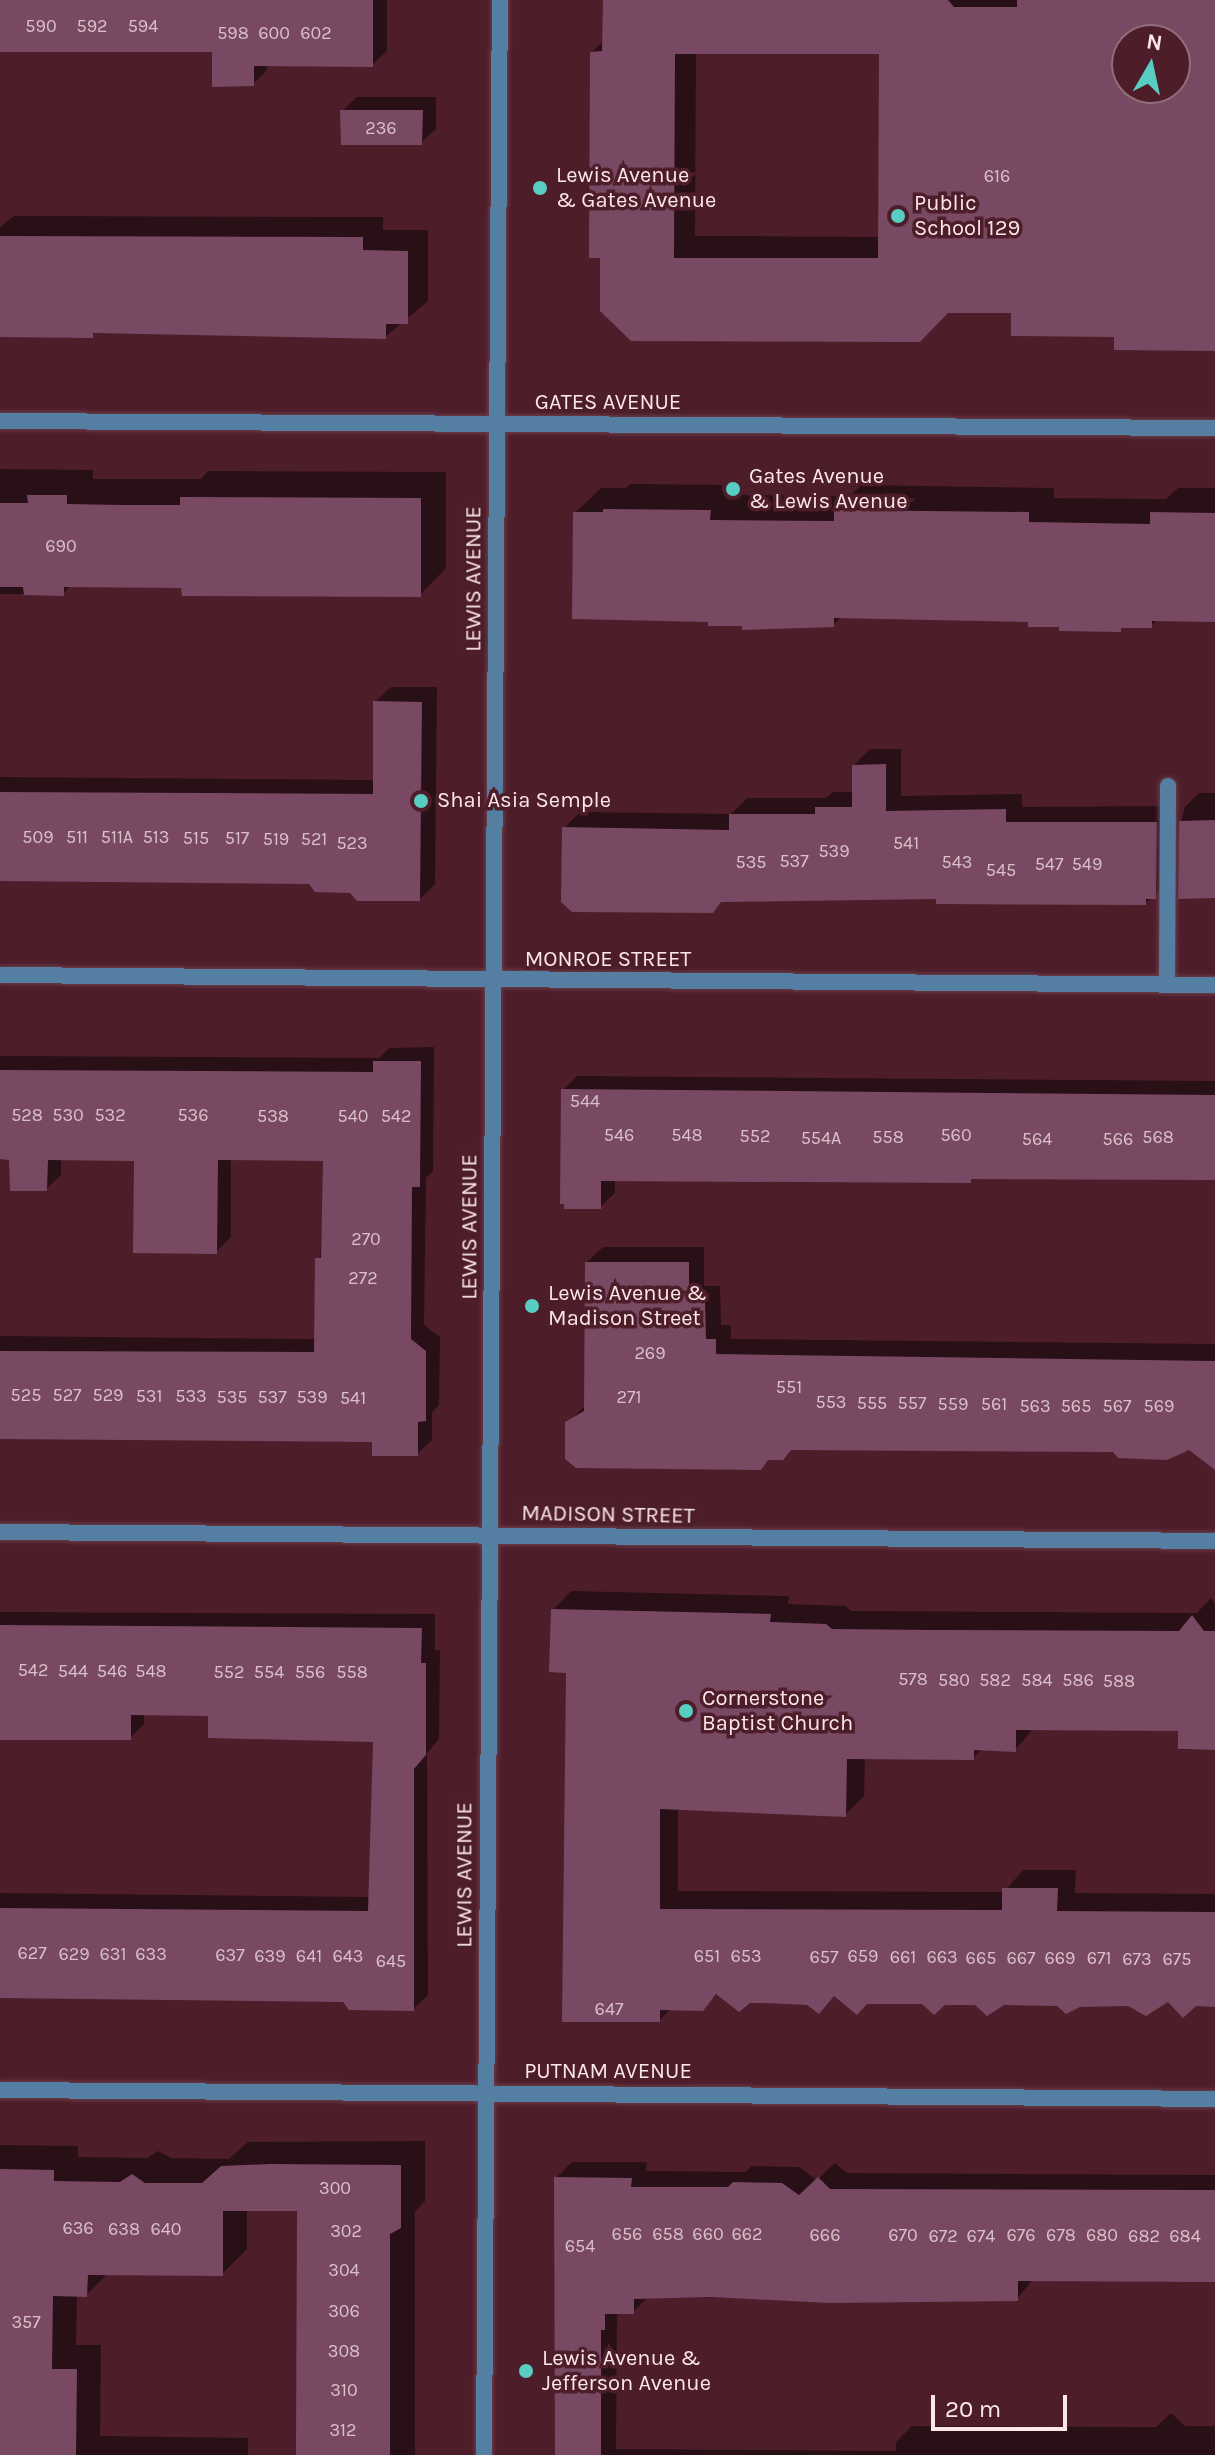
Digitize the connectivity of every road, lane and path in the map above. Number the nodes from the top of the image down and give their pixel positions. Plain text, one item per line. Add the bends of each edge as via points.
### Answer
1 (500, 0) edge
2 (0, 421) edge
3 (497, 424) junction
4 (1215, 428) edge
5 (1168, 786) dead end
6 (0, 975) edge
7 (493, 981) junction
8 (1167, 985) junction
9 (1215, 985) edge
10 (0, 1532) edge
11 (490, 1535) junction
12 (1215, 1541) edge
13 (0, 2090) edge
14 (486, 2093) junction
15 (1215, 2099) edge
16 (484, 2455) edge

1 - 3 street, LEWIS AVENUE
2 - 3 street, GATES AVENUE
3 - 4 street, GATES AVENUE
3 - 7 street, LEWIS AVENUE
5 - 8 street
6 - 7 street, MONROE STREET
7 - 8 street, MONROE STREET
7 - 11 street, LEWIS AVENUE
8 - 9 street, MONROE STREET
10 - 11 street, MADISON STREET
11 - 12 street, MADISON STREET
11 - 14 street, LEWIS AVENUE
13 - 14 street, PUTNAM AVENUE
14 - 15 street, PUTNAM AVENUE
14 - 16 street, LEWIS AVENUE

